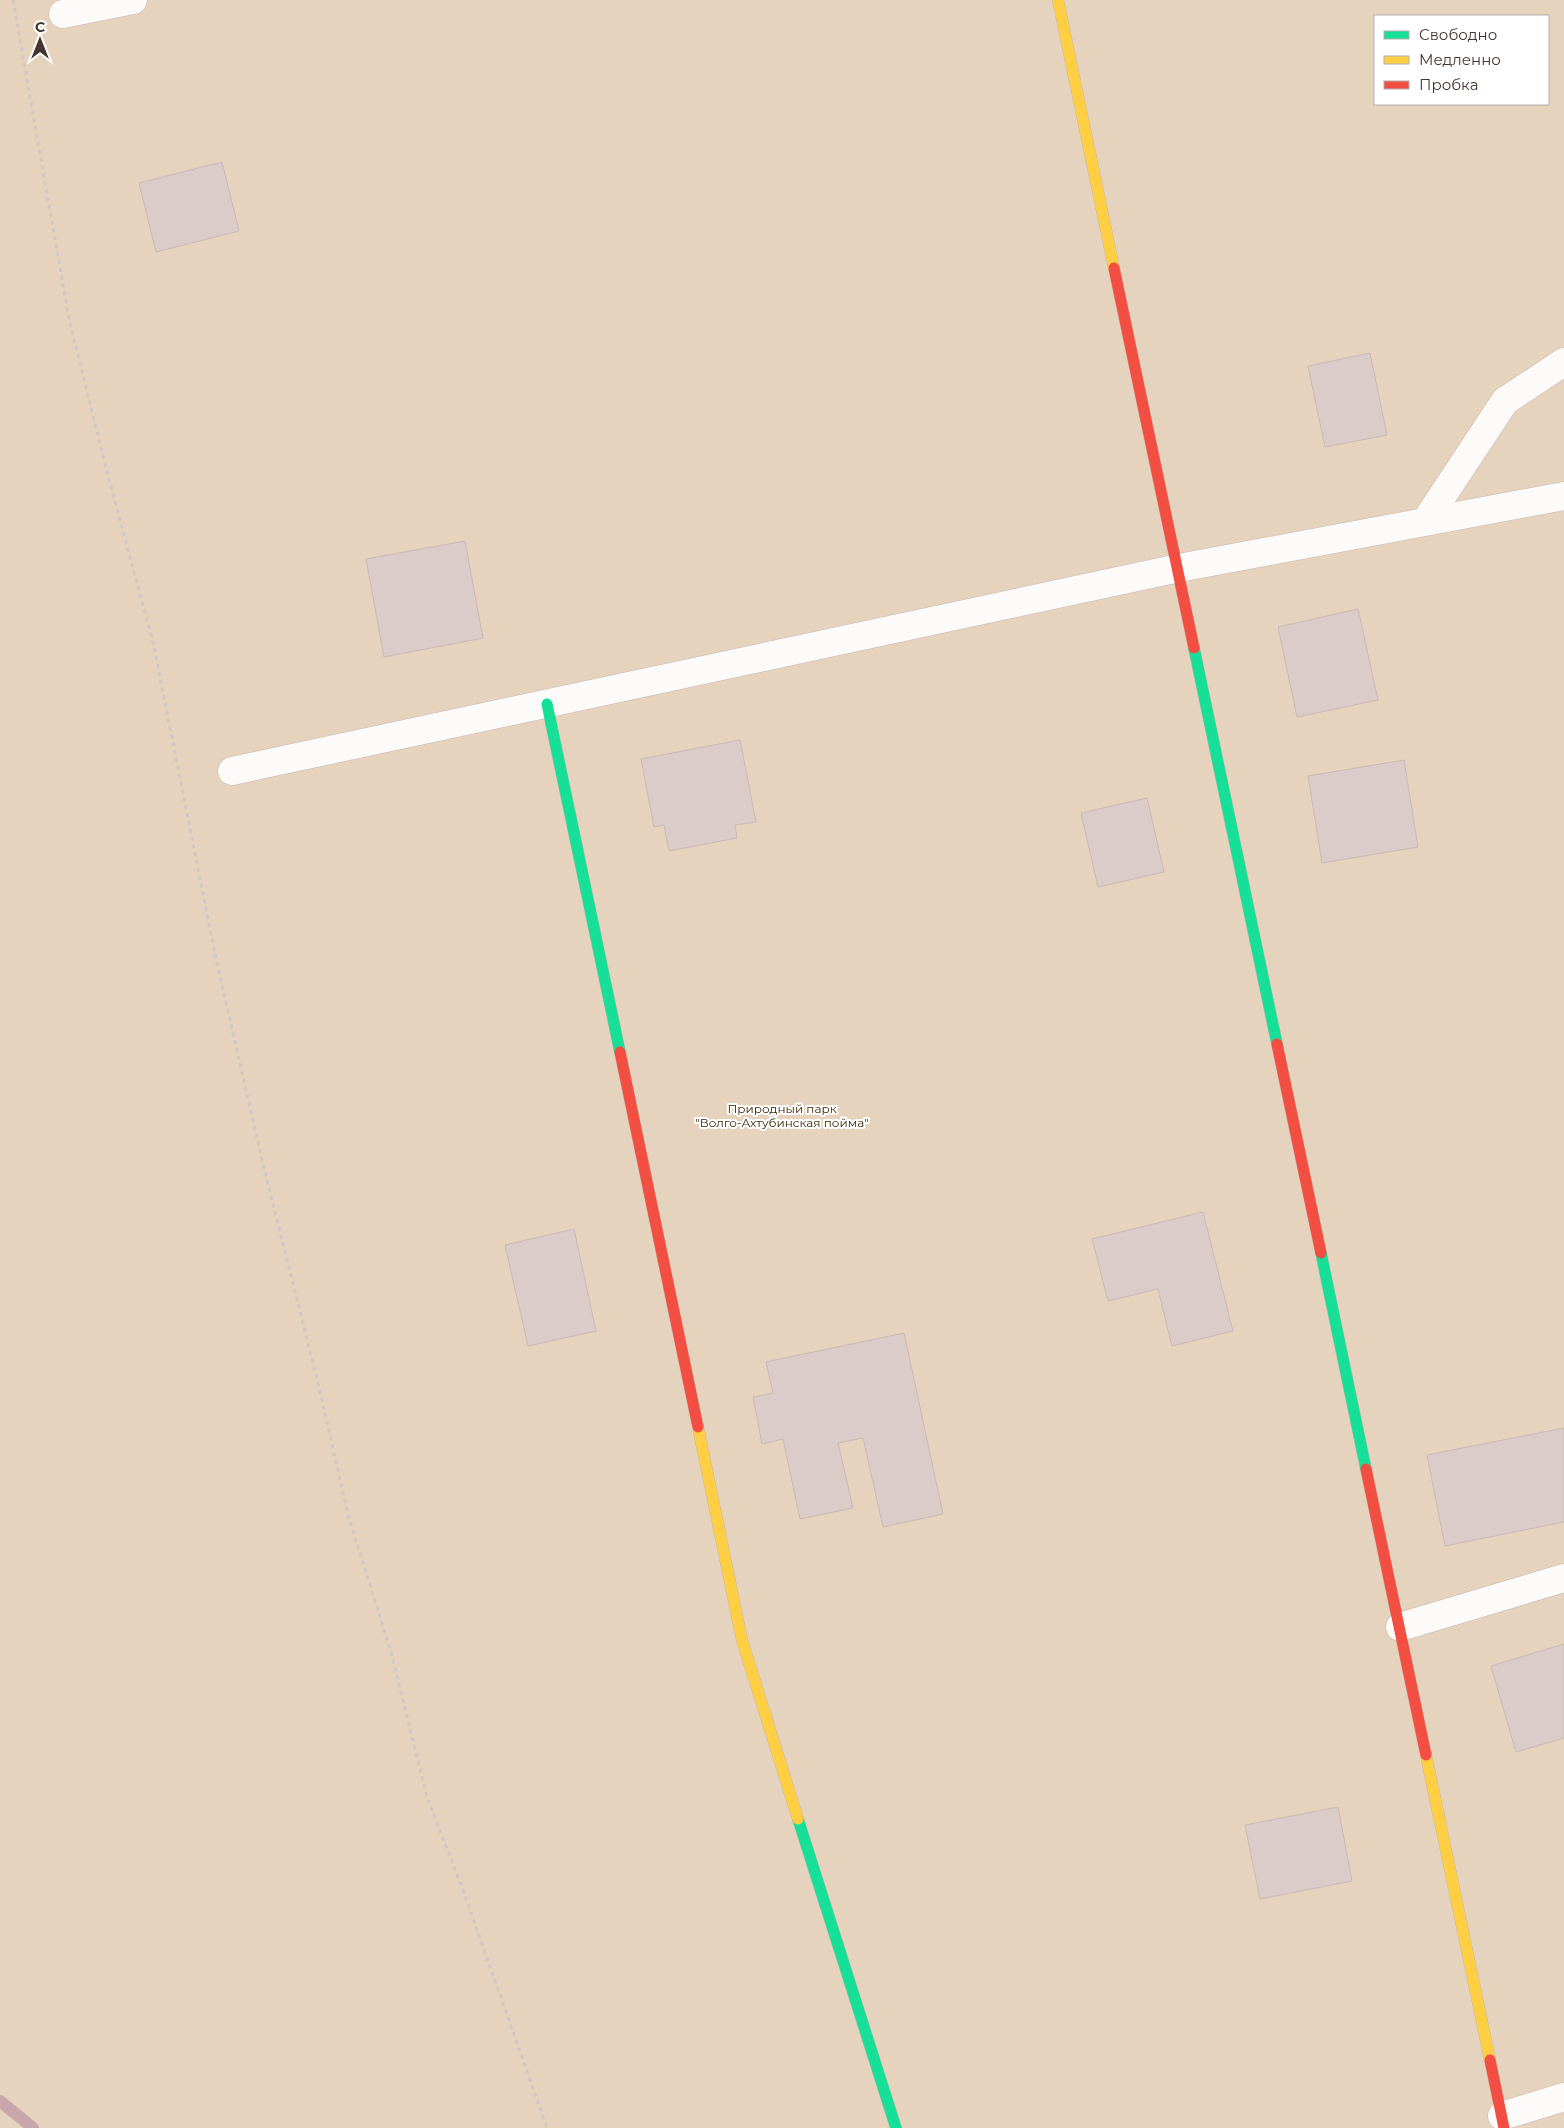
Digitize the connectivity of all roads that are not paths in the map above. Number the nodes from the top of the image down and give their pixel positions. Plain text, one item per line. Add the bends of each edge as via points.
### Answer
1 (133, 0) edge
2 (1058, 0) edge
3 (63, 14) dead end
4 (1564, 362) edge
5 (1564, 496) edge
6 (1425, 522) junction
7 (1178, 568) junction
8 (547, 704) junction
9 (232, 771) dead end
10 (1564, 1578) edge
11 (1400, 1627) junction
12 (1564, 2097) edge
13 (1503, 2122) edge
14 (896, 2128) edge

1 - 3 street
2 - 7 street
4 - 6 street via 1505,401
5 - 6 street
6 - 7 street
7 - 8 street
7 - 11 street
8 - 9 street
8 - 14 street via 742,1640
10 - 11 street
11 - 13 street
12 - 13 street

